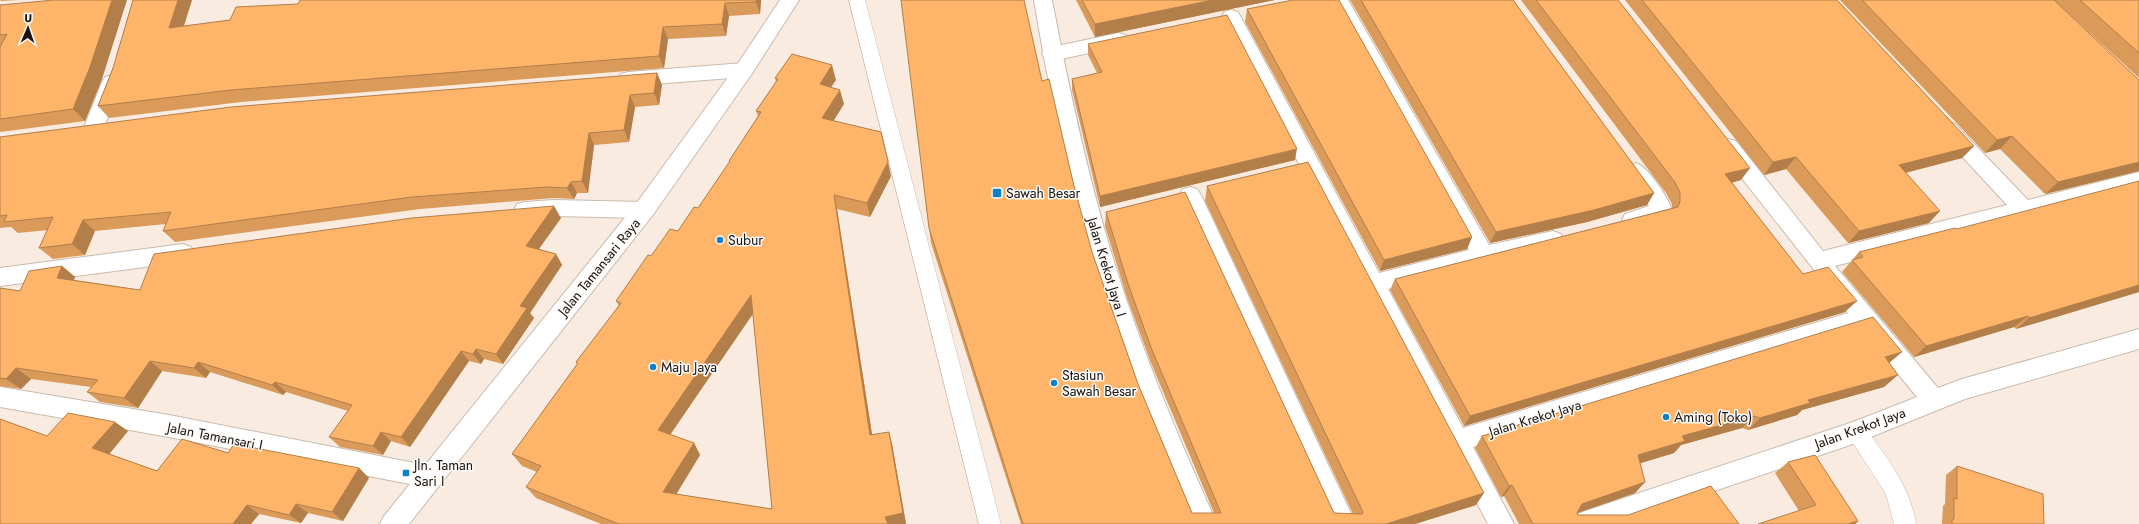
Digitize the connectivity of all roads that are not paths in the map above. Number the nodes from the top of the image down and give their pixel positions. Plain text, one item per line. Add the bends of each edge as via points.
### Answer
1 (790, 0) edge
2 (857, 0) edge
3 (1043, 0) edge
4 (1339, 0) edge
5 (1231, 17) dead end
6 (1134, 37) edge
7 (1052, 54) junction
8 (117, 65) edge
9 (744, 70) junction
10 (611, 81) edge
11 (1936, 116) edge
12 (118, 124) edge
13 (1716, 131) edge
14 (1625, 156) edge
15 (1310, 166) junction
16 (1288, 172) edge
17 (2139, 180) edge
18 (1213, 190) edge
19 (1190, 195) junction
20 (1168, 201) edge
21 (2024, 209) junction
22 (644, 210) junction
23 (507, 212) edge
24 (1615, 224) edge
25 (1572, 235) edge
26 (200, 250) edge
27 (1483, 255) junction
28 (1818, 261) junction
29 (0, 276) edge
30 (1373, 284) junction
31 (1865, 317) junction
32 (2139, 339) edge
33 (0, 397) edge
34 (1934, 400) junction
35 (1856, 432) junction
36 (1457, 441) junction
37 (430, 477) junction
38 (393, 524) edge
39 (990, 524) edge
40 (1204, 524) edge
41 (1343, 524) edge
42 (1501, 524) edge
43 (1582, 524) edge
44 (1905, 524) edge

1 - 9 street, Jalan Tamansari Raya
2 - 39 lane
3 - 7 street, Jalan Krekot Jaya I
4 - 27 street
5 - 15 street
6 - 7 street
7 - 40 street, Jalan Krekot Jaya I via 1060,97 1099,217 1104,265 1161,427
8 - 12 street via 87,128
9 - 10 street
9 - 22 street, Jalan Tamansari Raya
11 - 21 street
13 - 28 street
14 - 24 street via 1660,205 1661,211
15 - 16 street
15 - 30 street
17 - 21 street
18 - 19 street
19 - 20 street
19 - 41 street
21 - 28 street
22 - 23 street via 554,208
22 - 37 street, Jalan Tamansari Raya
25 - 27 street
26 - 29 street
27 - 30 street
28 - 31 street
30 - 36 street
31 - 34 street
31 - 36 street, Jalan Krekot Jaya
32 - 34 street, Jalan Krekot Jaya via 1962,389
33 - 37 street, Jalan Tamansari I via 169,426 362,466
34 - 35 street, Jalan Krekot Jaya
35 - 43 street, Jalan Krekot Jaya
35 - 44 lane via 1889,480 1904,513
36 - 42 street
37 - 38 street, Jalan Tamansari Raya

